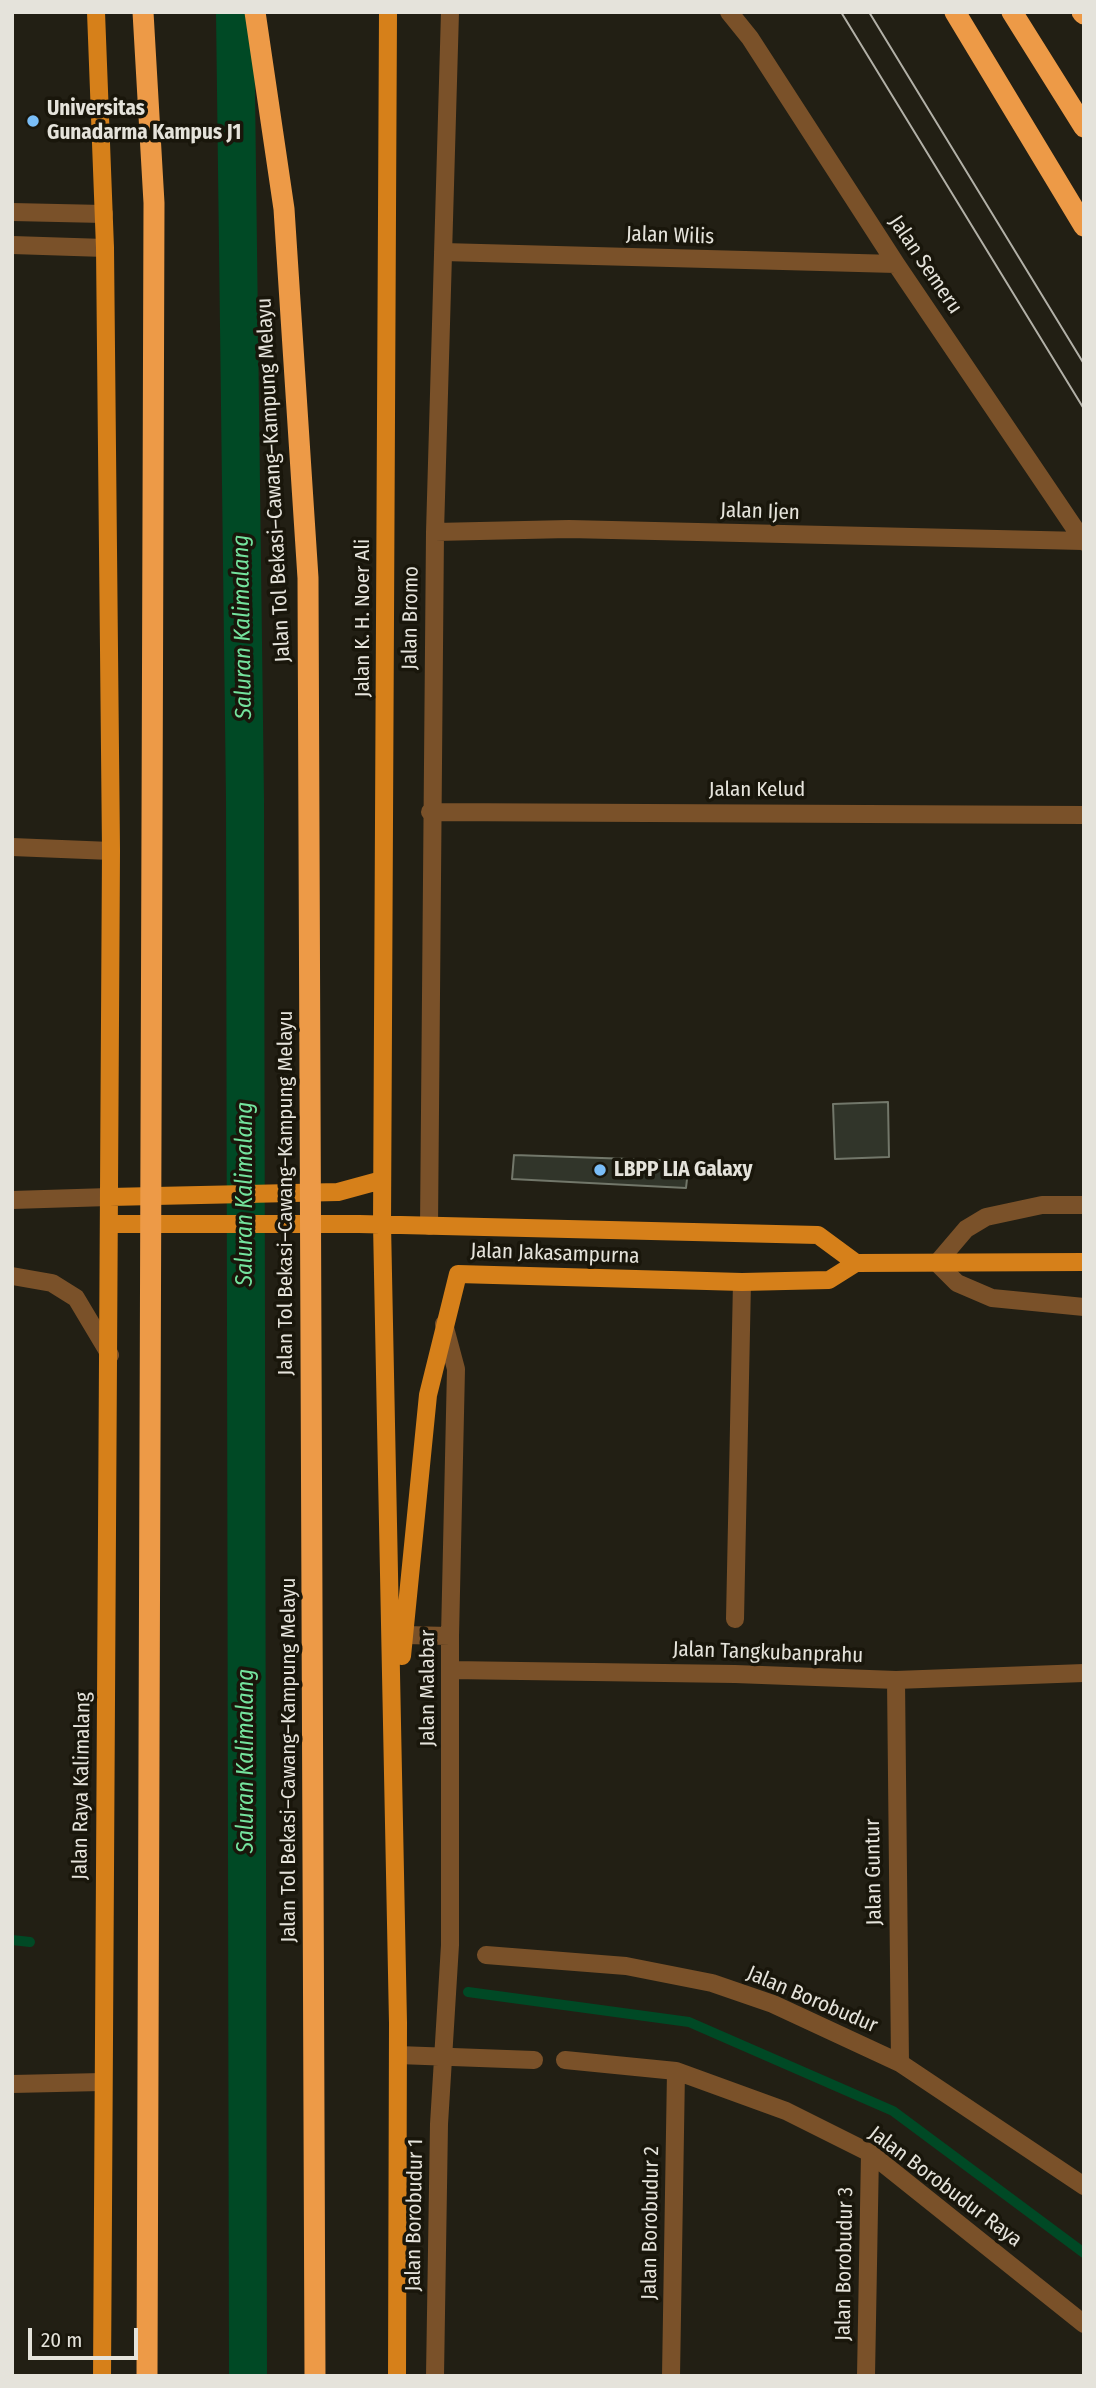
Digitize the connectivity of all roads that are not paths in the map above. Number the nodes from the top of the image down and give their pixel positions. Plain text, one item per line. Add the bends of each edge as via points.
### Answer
1 (96, 12) edge
2 (143, 12) edge
3 (255, 12) edge
4 (388, 12) edge
5 (450, 12) edge
6 (729, 12) edge
7 (955, 12) edge
8 (1012, 12) edge
9 (1084, 127) edge
10 (12, 212) edge
11 (104, 214) junction
12 (1084, 226) edge
13 (18, 245) edge
14 (105, 248) junction
15 (443, 252) junction
16 (896, 264) junction
17 (435, 531) junction
18 (1083, 541) edge
19 (430, 813) junction
20 (1084, 815) edge
21 (16, 847) edge
22 (111, 851) junction
23 (382, 1180) junction
24 (109, 1197) junction
25 (12, 1200) edge
26 (1084, 1205) edge
27 (110, 1224) junction
28 (382, 1224) junction
29 (429, 1226) junction
30 (1084, 1262) edge
31 (856, 1263) junction
32 (937, 1263) junction
33 (12, 1276) edge
34 (742, 1282) junction
35 (1084, 1307) edge
36 (444, 1324) junction
37 (110, 1355) junction
38 (735, 1619) dead end
39 (404, 1635) junction
40 (450, 1636) junction
41 (450, 1670) junction
42 (1084, 1674) edge
43 (896, 1680) junction
44 (394, 1730) junction
45 (486, 1955) dead end
46 (442, 2054) junction
47 (398, 2055) junction
48 (534, 2060) dead end
49 (565, 2060) dead end
50 (900, 2063) junction
51 (676, 2071) junction
52 (102, 2082) junction
53 (12, 2084) edge
54 (870, 2153) junction
55 (1084, 2186) edge
56 (1084, 2324) edge
57 (102, 2376) edge
58 (147, 2376) edge
59 (316, 2376) edge
60 (397, 2376) edge
61 (435, 2376) edge
62 (671, 2376) edge
63 (866, 2376) edge

1 - 11 main road
2 - 58 highway, bridge via 154,203
3 - 59 highway, Jalan Tol Bekasi–Cawang–Kampung Melayu, bridge via 284,209 308,578
4 - 23 main road, Jalan K. H. Noer Ali
5 - 15 street, Jalan Bromo
6 - 16 street, Jalan Semeru
7 - 12 highway
8 - 9 highway
10 - 11 street
11 - 14 main road
13 - 14 street
14 - 22 main road
15 - 16 street, Jalan Wilis
15 - 17 street, Jalan Bromo
16 - 18 street, Jalan Semeru
17 - 18 street, Jalan Ijen via 569,529
17 - 19 street, Jalan Bromo
19 - 20 street, Jalan Kelud
19 - 29 street, Jalan Bromo
21 - 22 street
22 - 24 main road
23 - 24 main road via 338,1192
23 - 28 main road, Jalan K. H. Noer Ali
24 - 25 street
24 - 27 main road, Jalan Raya Kalimalang
26 - 32 street via 1042,1205 986,1217 949,1244
27 - 28 main road, Jalan Jakasampurna
27 - 37 main road, Jalan Raya Kalimalang
28 - 29 main road, Jalan Jakasampurna
28 - 44 main road
29 - 31 main road, Jalan Jakasampurna via 818,1235
30 - 32 main road, Jalan Jakasampurna
31 - 32 main road, Jalan Jakasampurna
31 - 34 main road, Jalan Jakasampurna via 829,1280
32 - 35 street via 957,1283 992,1298
33 - 37 street via 52,1283 76,1298
34 - 36 main road, Jalan Jakasampurna via 458,1273
34 - 38 street
36 - 39 main road, Jalan Jakasampurna via 428,1395
36 - 40 street, Jalan Malabar via 456,1369
37 - 52 main road, Jalan Raya Kalimalang
39 - 40 street
39 - 44 main road, Jalan Jakasampurna
40 - 41 street, Jalan Malabar
41 - 43 street, Jalan Tangkubanprahu
41 - 46 street, Jalan Malabar via 450,1945
42 - 43 street, Jalan Tangkubanprahu
43 - 50 street, Jalan Guntur
44 - 47 main road
45 - 50 street, Jalan Borobudur via 626,1966 712,1983 774,2004
46 - 47 street
46 - 48 street
46 - 61 street, Jalan Borobudur 1
47 - 60 main road
49 - 51 street, Jalan Borobudur Raya
50 - 55 street, Jalan Borobudur
51 - 54 street, Jalan Borobudur Raya via 786,2111
51 - 62 street, Jalan Borobudur 2
52 - 53 street
52 - 57 main road, Jalan Raya Kalimalang
54 - 56 street, Jalan Borobudur Raya
54 - 63 street, Jalan Borobudur 3

